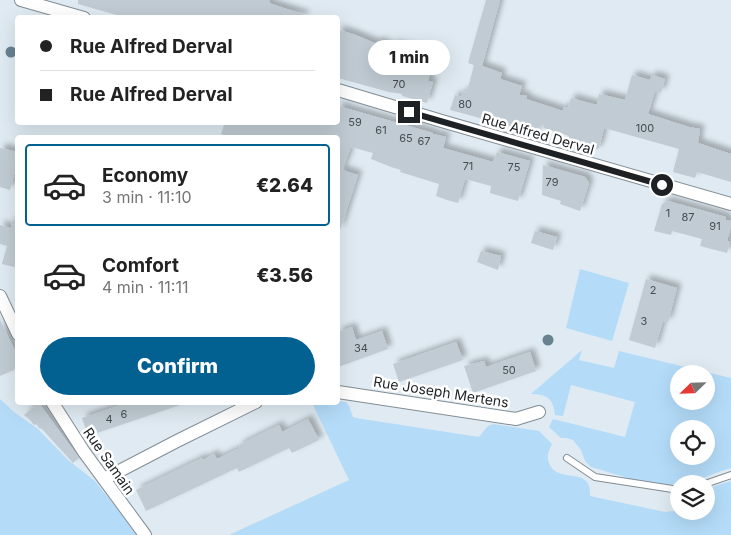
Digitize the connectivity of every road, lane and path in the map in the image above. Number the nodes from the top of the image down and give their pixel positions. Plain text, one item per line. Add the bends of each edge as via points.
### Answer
1 (21, 0) edge
2 (74, 15) edge
3 (340, 91) edge
4 (731, 204) edge
5 (0, 296) edge
6 (15, 328) edge
7 (340, 392) edge
8 (54, 405) edge
9 (250, 405) edge
10 (539, 412) dead end
11 (567, 458) dead end
12 (731, 475) edge
13 (104, 479) junction
14 (715, 480) edge
15 (670, 489) edge
16 (145, 535) edge

1 - 2 street
3 - 4 street, Rue Alfred Derval
5 - 6 street
7 - 10 street, Rue Joseph Mertens via 516,419
8 - 13 street, Rue Samain
9 - 13 street
11 - 15 lane via 595,477
12 - 14 lane
13 - 16 street, Rue Samain

